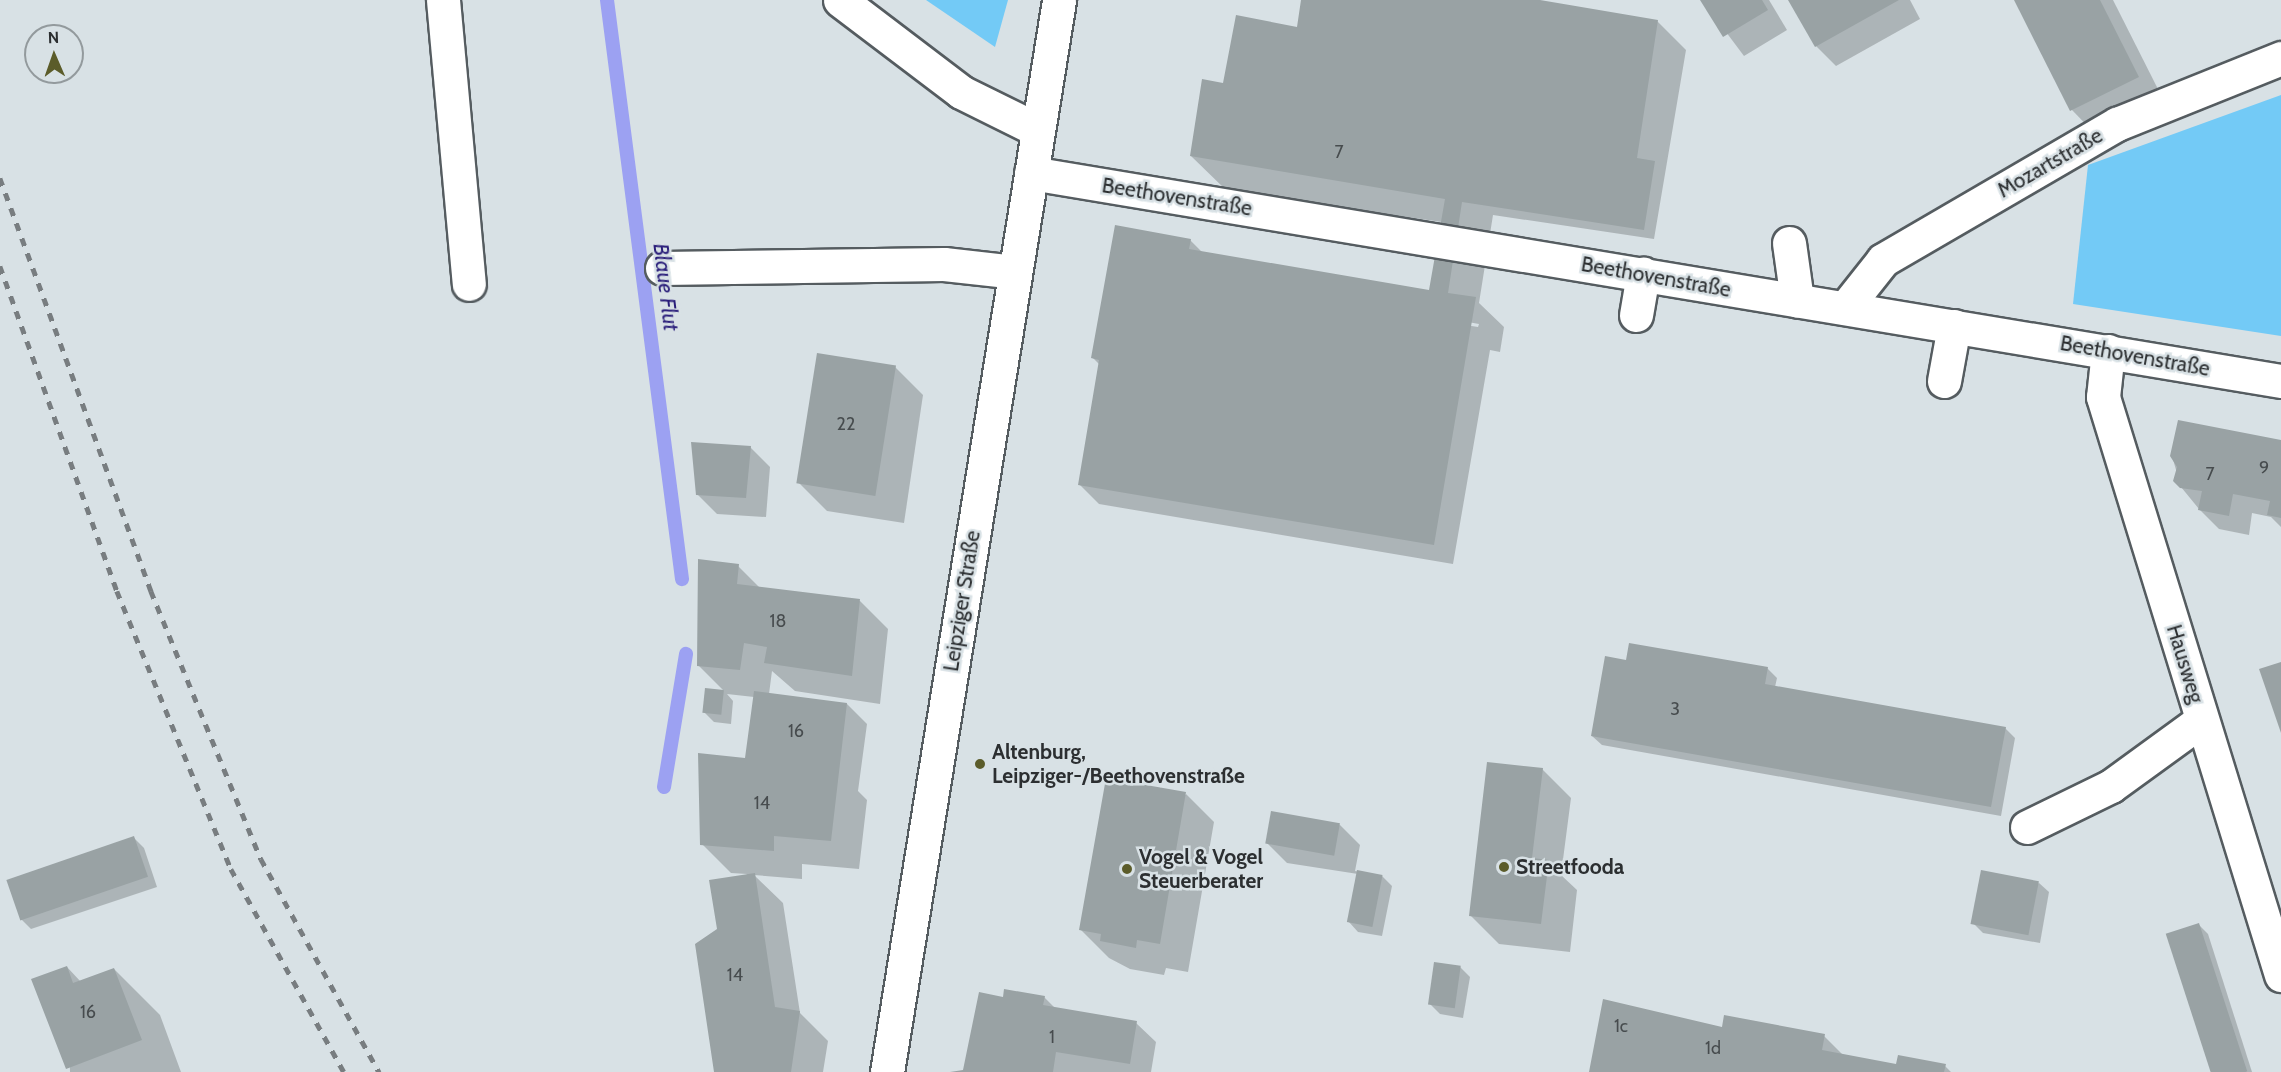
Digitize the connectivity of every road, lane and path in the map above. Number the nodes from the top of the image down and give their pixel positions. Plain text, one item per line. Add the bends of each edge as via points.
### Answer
1 (443, 0) edge
2 (840, 0) edge
3 (1059, 0) edge
4 (2281, 58) edge
5 (1038, 130) junction
6 (1031, 173) junction
7 (1789, 243) dead end
8 (662, 268) dead end
9 (1015, 272) junction
10 (1643, 274) junction
11 (469, 284) dead end
12 (1797, 300) junction
13 (1845, 308) junction
14 (1636, 315) dead end
15 (1954, 326) junction
16 (2108, 351) junction
17 (1944, 381) dead end
18 (2281, 381) edge
19 (2202, 720) junction
20 (2027, 826) dead end
21 (2281, 975) edge
22 (887, 1072) edge

1 - 11 street
2 - 5 street via 961,92
3 - 5 street, Leipziger Straße
4 - 13 street, Mozartstraße via 2107,130 1882,260
5 - 6 street, Leipziger Straße
6 - 9 street, Leipziger Straße
6 - 10 street, Beethovenstraße
7 - 12 street
8 - 9 street via 944,264
9 - 22 street, Leipziger Straße
10 - 12 street, Beethovenstraße
10 - 14 street
12 - 13 street, Beethovenstraße
13 - 15 street, Beethovenstraße
15 - 16 street, Beethovenstraße
15 - 17 street
16 - 18 street, Beethovenstraße
16 - 19 street, Hausweg via 2103,397
19 - 20 street via 2110,786
19 - 21 street, Hausweg

